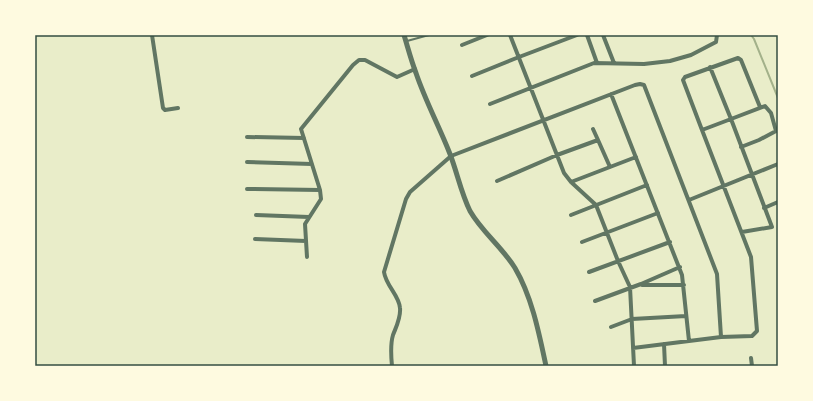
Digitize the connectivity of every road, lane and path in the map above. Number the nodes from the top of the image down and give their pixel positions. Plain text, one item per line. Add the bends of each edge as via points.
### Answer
1 (152, 35) edge
2 (404, 35) edge
3 (429, 35) edge
4 (487, 35) edge
5 (510, 35) edge
6 (577, 35) edge
7 (587, 35) edge
8 (603, 35) edge
9 (717, 35) edge
10 (406, 41) junction
11 (462, 45) dead end
12 (519, 56) junction
13 (597, 63) junction
14 (614, 63) junction
15 (710, 67) junction
16 (414, 69) junction
17 (472, 76) dead end
18 (531, 87) junction
19 (611, 94) junction
20 (490, 104) dead end
21 (760, 107) junction
22 (178, 108) dead end
23 (731, 119) junction
24 (544, 120) junction
25 (593, 128) dead end
26 (702, 130) junction
27 (777, 133) edge
28 (246, 137) dead end
29 (304, 138) junction
30 (598, 140) junction
31 (741, 147) junction
32 (557, 155) junction
33 (451, 156) junction
34 (636, 157) junction
35 (247, 162) dead end
36 (312, 164) junction
37 (778, 164) edge
38 (610, 166) junction
39 (751, 175) junction
40 (497, 181) dead end
41 (571, 182) junction
42 (647, 185) junction
43 (723, 186) junction
44 (247, 189) dead end
45 (320, 190) junction
46 (689, 200) junction
47 (778, 202) edge
48 (596, 205) junction
49 (764, 208) junction
50 (658, 213) junction
51 (256, 215) dead end
52 (572, 215) dead end
53 (309, 217) junction
54 (772, 227) junction
55 (778, 227) edge
56 (742, 232) junction
57 (608, 233) junction
58 (255, 239) dead end
59 (306, 241) junction
60 (582, 242) dead end
61 (670, 242) junction
62 (307, 256) dead end
63 (618, 261) junction
64 (680, 268) junction
65 (589, 272) dead end
66 (641, 284) junction
67 (684, 285) junction
68 (630, 287) junction
69 (595, 301) dead end
70 (686, 316) junction
71 (632, 318) junction
72 (611, 327) dead end
73 (721, 337) junction
74 (689, 341) junction
75 (664, 344) junction
76 (633, 348) junction
77 (751, 358) dead end
78 (392, 366) edge
79 (546, 366) edge
80 (634, 366) edge
81 (665, 366) edge
82 (752, 366) edge

1 - 22 street via 163,108
2 - 10 street
3 - 10 lane
4 - 11 street
5 - 12 street
6 - 12 street
7 - 13 street
8 - 14 street
9 - 14 street via 716,42 711,46 670,61 644,64
10 - 16 street
12 - 17 street
12 - 18 street
13 - 14 street
13 - 18 street
15 - 21 street via 738,58 742,60
15 - 23 street
15 - 26 street via 683,80
16 - 29 street via 397,77 365,60 359,60 304,123 301,129
16 - 33 street
18 - 20 street
18 - 24 street
19 - 24 street
19 - 34 street
19 - 46 street via 635,84 644,85
21 - 23 street
21 - 27 street via 765,106 771,114
23 - 26 street
23 - 31 street
24 - 32 street
24 - 33 street
25 - 30 street
26 - 43 street
27 - 31 street
28 - 29 street
29 - 36 street
30 - 32 street
30 - 38 street
31 - 39 street
32 - 40 street
32 - 41 street via 564,173
33 - 78 street via 408,196 385,265 385,279 400,303 392,337
33 - 79 street via 471,212 521,279 531,306
34 - 38 street
34 - 42 street
35 - 36 street
36 - 45 street
37 - 39 street
38 - 41 street
39 - 43 street
39 - 49 street
41 - 48 street
42 - 48 street
42 - 50 street
43 - 46 street
43 - 56 street
44 - 45 street
45 - 53 street via 321,199
46 - 73 street via 717,274
47 - 49 street
48 - 52 street
48 - 57 street
49 - 54 street
50 - 57 street
50 - 61 street
51 - 53 street
53 - 59 street via 305,224
54 - 55 street
54 - 56 street
56 - 73 street via 753,264 756,331 752,336
57 - 60 street
57 - 63 street
58 - 59 street
59 - 62 street
61 - 63 street
61 - 64 street
63 - 65 street
63 - 68 street
64 - 66 street
64 - 67 street
66 - 67 street
66 - 68 street
67 - 70 street
68 - 69 street
68 - 71 street
70 - 71 street
70 - 74 street
71 - 72 street
71 - 76 street
73 - 74 street
74 - 75 street
75 - 76 street
75 - 81 street
76 - 80 street
77 - 82 street

